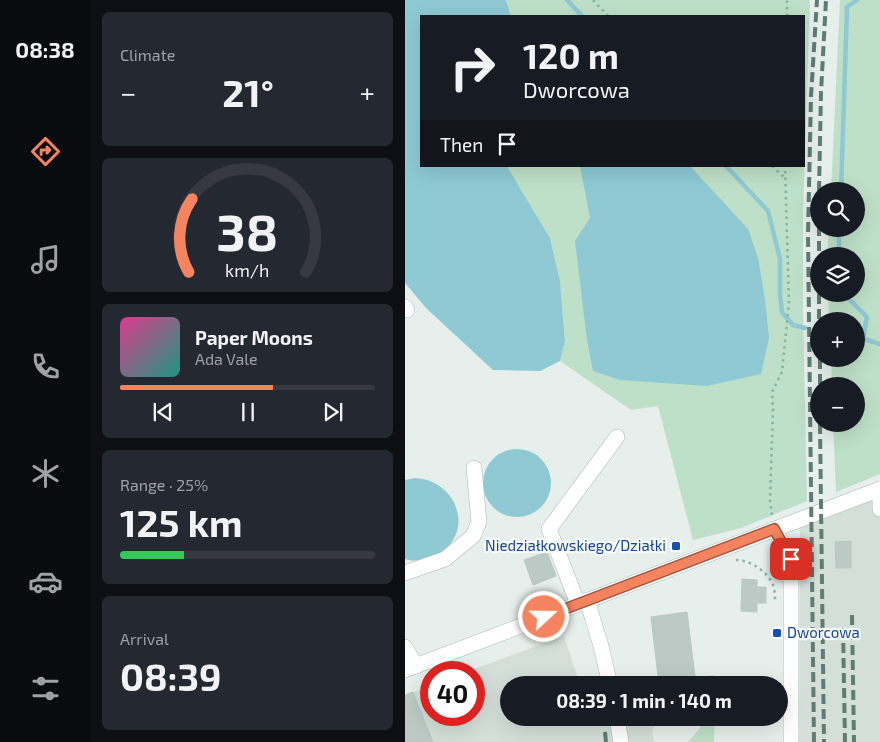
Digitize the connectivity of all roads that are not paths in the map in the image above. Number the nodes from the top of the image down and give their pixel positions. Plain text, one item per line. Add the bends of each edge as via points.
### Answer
1 (617, 437) dead end
2 (474, 468) dead end
3 (880, 489) edge
4 (880, 509) edge
5 (774, 529) junction
6 (405, 573) edge
7 (583, 602) junction
8 (405, 647) edge
9 (410, 668) edge
10 (608, 676) edge
11 (618, 726) edge
12 (621, 742) edge
13 (791, 742) edge

1 - 7 street via 549,528
2 - 6 street via 479,522 473,536 445,559
3 - 4 street
3 - 5 street
5 - 7 street
5 - 13 street via 791,559
7 - 9 street
7 - 10 street via 601,646
8 - 9 street
11 - 12 street

